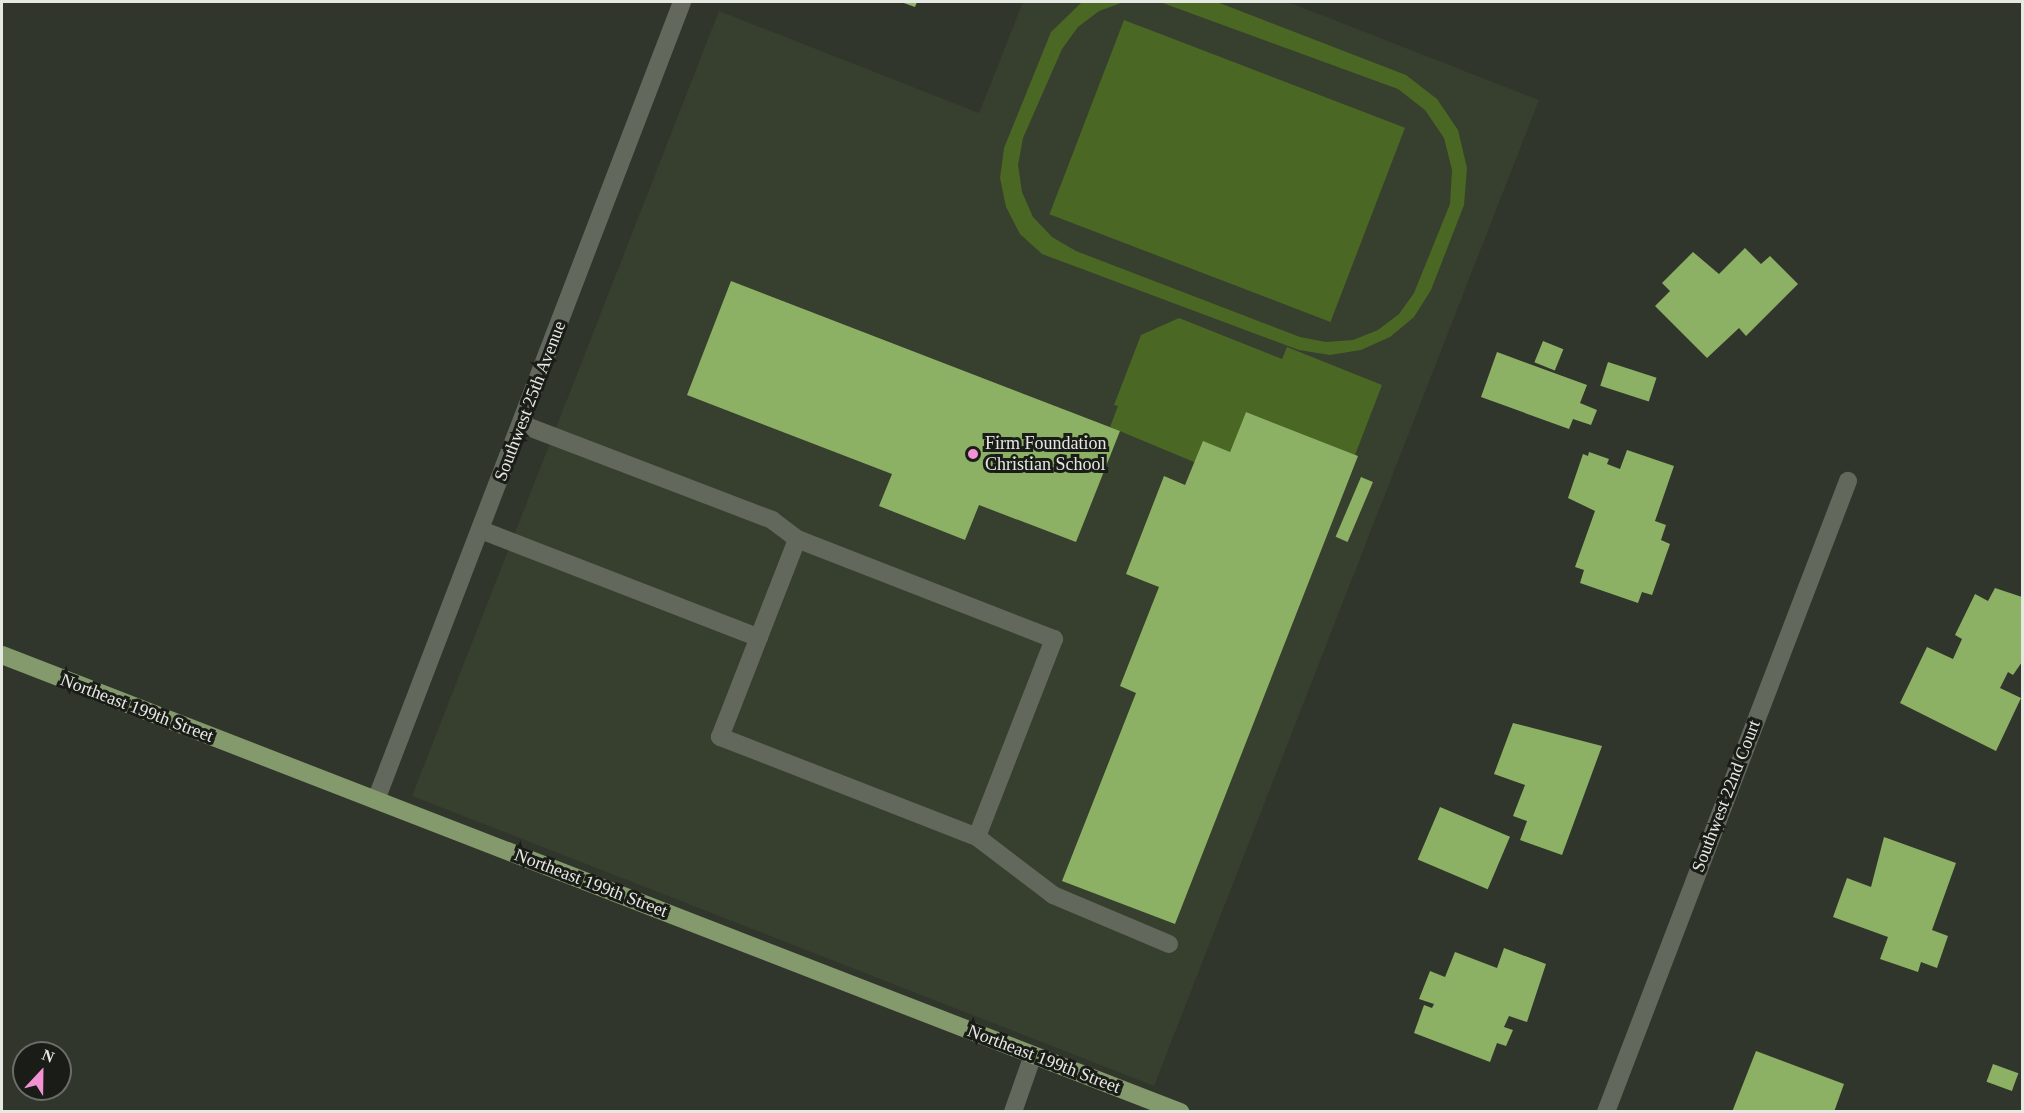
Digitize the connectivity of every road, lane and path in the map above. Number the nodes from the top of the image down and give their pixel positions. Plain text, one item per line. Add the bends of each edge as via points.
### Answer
1 (682, 2) edge
2 (521, 424) junction
3 (1848, 481) dead end
4 (481, 530) junction
5 (797, 538) junction
6 (759, 638) junction
7 (2, 655) edge
8 (375, 800) junction
9 (977, 837) junction
10 (1169, 944) dead end
11 (1034, 1055) junction
12 (1012, 1112) edge
13 (1180, 1112) edge
14 (1606, 1112) edge

1 - 2 street, Southwest 25th Avenue
2 - 4 street, Southwest 25th Avenue
2 - 5 street via 772,520
3 - 14 street, Southwest 22nd Court
4 - 6 street
4 - 8 street, Southwest 25th Avenue
5 - 6 street
5 - 9 street via 1054,639
6 - 9 street via 720,737
7 - 8 main road, Northeast 199th Street
8 - 11 main road, Northeast 199th Street
9 - 10 street via 1053,896
11 - 12 street
11 - 13 main road, Northeast 199th Street

